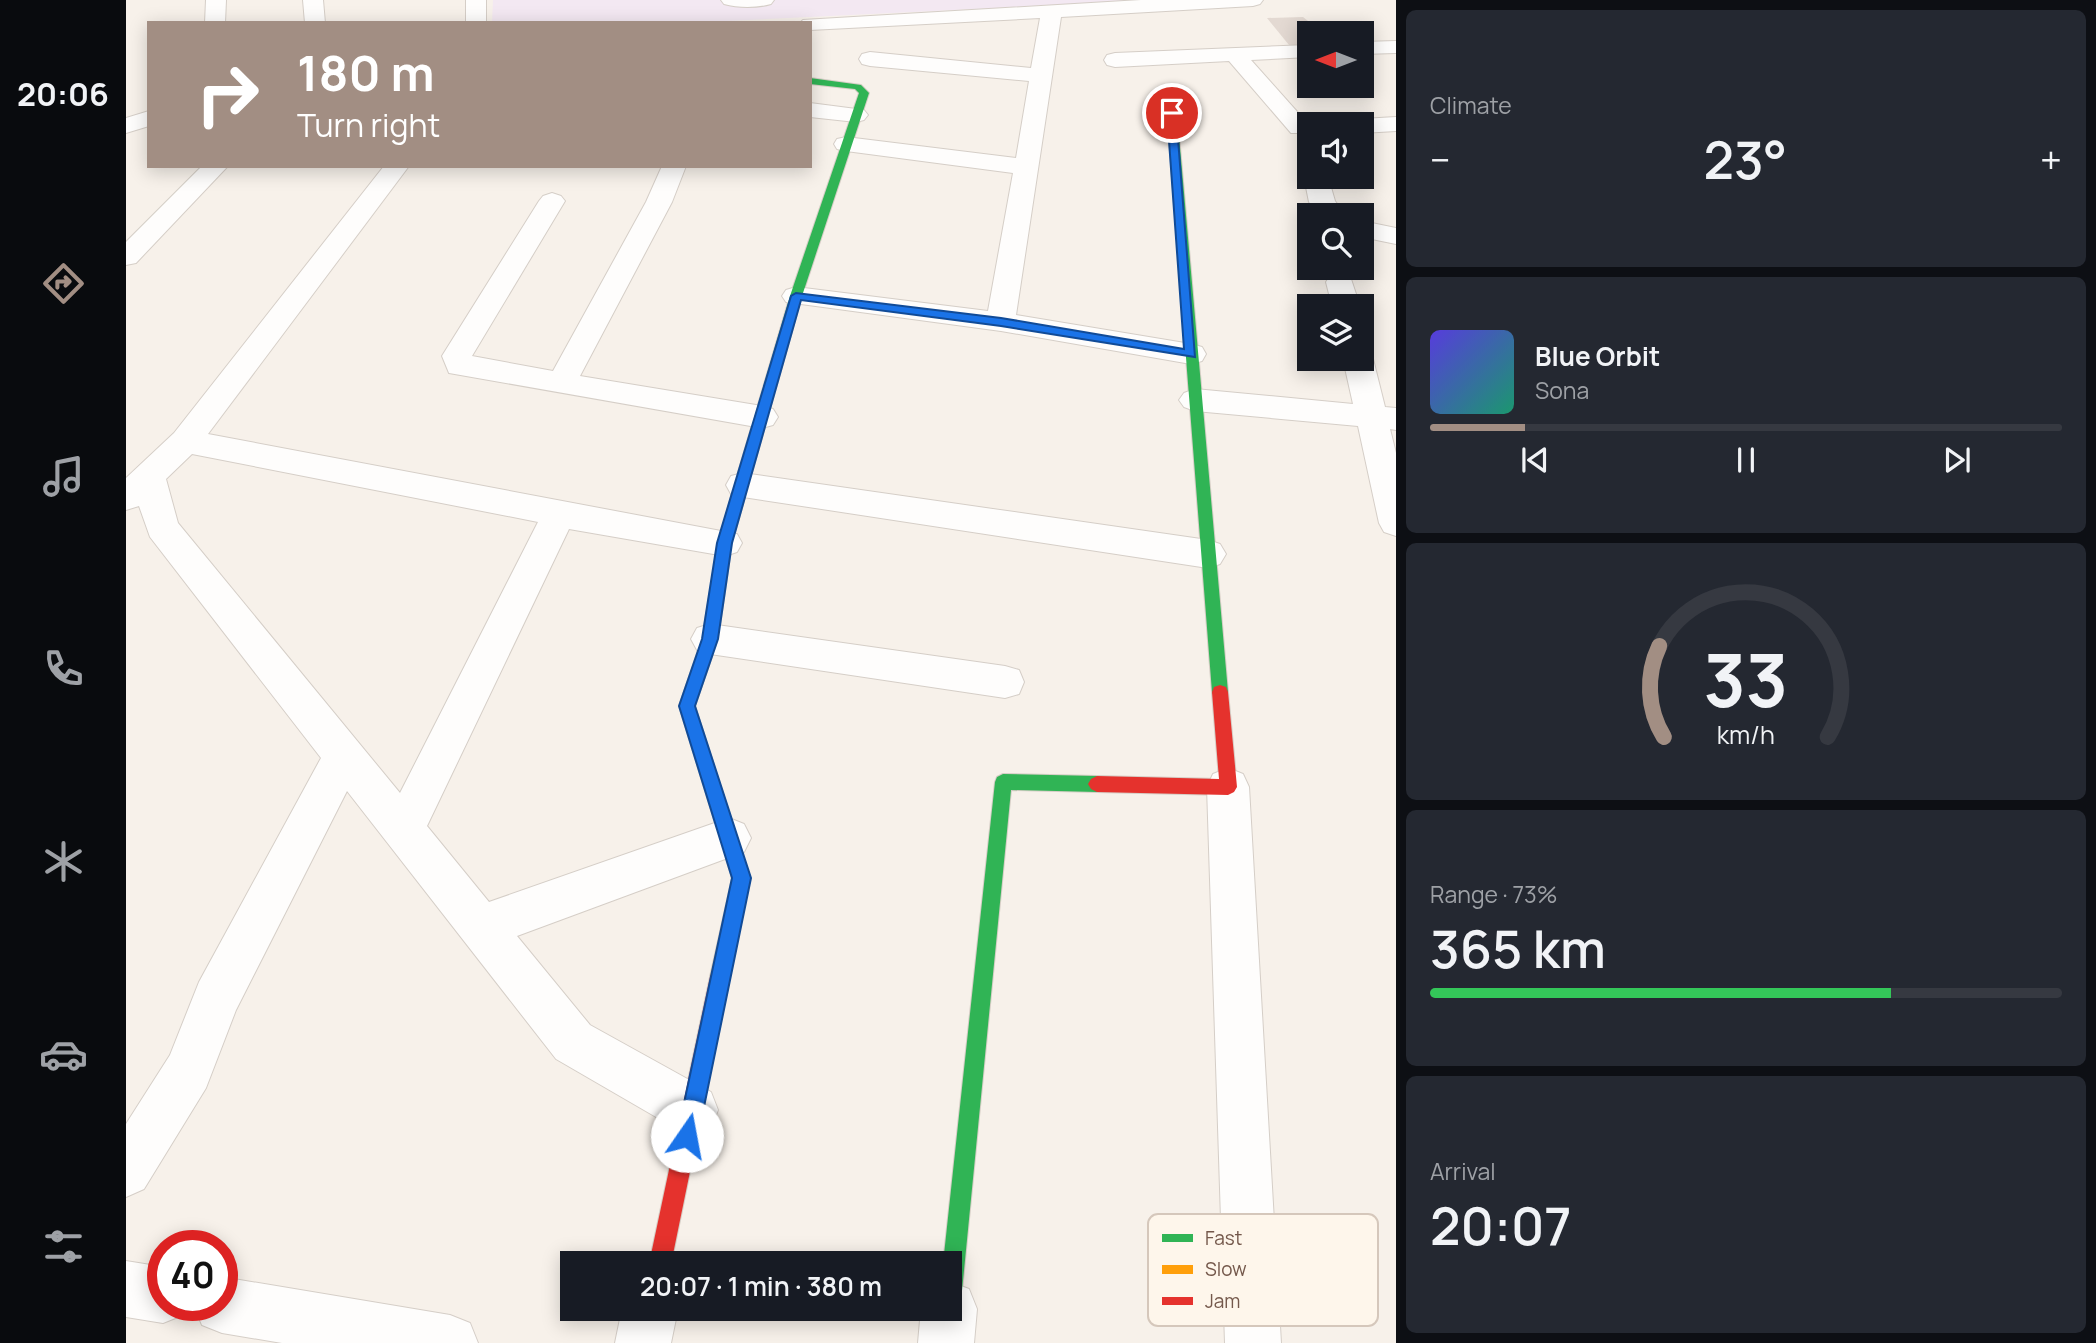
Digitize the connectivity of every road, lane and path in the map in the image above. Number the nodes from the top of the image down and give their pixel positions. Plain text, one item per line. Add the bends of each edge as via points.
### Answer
1 (216, 0) edge
2 (313, 0) edge
3 (476, 0) edge
4 (731, 0) edge
5 (764, 0) edge
6 (1253, 0) edge
7 (1052, 10) junction
8 (215, 21) edge
9 (315, 21) edge
10 (476, 21) edge
11 (812, 24) edge
12 (1396, 47) edge
13 (1374, 48) edge
14 (1297, 52) edge
15 (1235, 55) junction
16 (870, 59) dead end
17 (1115, 60) dead end
18 (1043, 76) junction
19 (812, 81) edge
20 (812, 110) edge
21 (1172, 113) dead end
22 (856, 115) junction
23 (147, 119) edge
24 (1297, 121) edge
25 (1396, 124) edge
26 (1374, 125) edge
27 (126, 126) edge
28 (846, 144) junction
29 (1027, 167) junction
30 (214, 168) edge
31 (395, 168) edge
32 (673, 168) edge
33 (552, 201) dead end
34 (1374, 231) edge
35 (1396, 236) edge
36 (126, 257) edge
37 (796, 296) junction
38 (1001, 322) junction
39 (1191, 354) junction
40 (1363, 371) edge
41 (562, 382) junction
42 (1195, 400) junction
43 (762, 417) junction
44 (1383, 417) edge
45 (185, 441) junction
46 (743, 485) junction
47 (137, 488) edge
48 (559, 514) junction
49 (1396, 523) edge
50 (725, 543) junction
51 (1208, 554) junction
52 (710, 639) junction
53 (1005, 682) dead end
54 (344, 755) junction
55 (1228, 787) junction
56 (403, 830) junction
57 (729, 838) junction
58 (481, 927) junction
59 (692, 1110) junction
60 (126, 1171) edge
61 (1247, 1214) edge
62 (663, 1251) edge
63 (955, 1251) edge
64 (126, 1289) edge
65 (147, 1292) edge
66 (238, 1308) edge
67 (648, 1321) edge
68 (948, 1321) edge
69 (450, 1343) edge
70 (643, 1343) edge
71 (946, 1343) edge

1 - 8 street
2 - 9 street
3 - 10 street
4 - 5 street
6 - 7 street
7 - 11 street
7 - 18 street
12 - 13 street
14 - 15 street
15 - 17 street
15 - 24 street
16 - 18 street
18 - 29 street
19 - 22 street via 862,88
20 - 22 street
21 - 39 street
22 - 28 street
23 - 27 street
25 - 26 street
28 - 29 street
28 - 37 street
29 - 38 street
30 - 36 street
31 - 45 street
32 - 41 street
33 - 41 street via 456,361 466,369
34 - 35 street
37 - 38 street
37 - 43 street
38 - 39 street
39 - 42 street
40 - 44 street
41 - 43 street
42 - 44 street
42 - 51 street
43 - 46 street
44 - 49 street
45 - 47 street
45 - 48 street
46 - 50 street
46 - 51 street
47 - 54 street via 162,528
48 - 50 street
48 - 56 street
50 - 52 street
51 - 55 street
52 - 53 street
52 - 57 street via 687,706
54 - 56 street
54 - 60 street via 216,999 189,1071
55 - 61 street
55 - 63 street via 1003,782
56 - 58 street
57 - 58 street
57 - 59 street via 741,878
58 - 59 street via 573,1042
59 - 62 street
64 - 65 street
66 - 69 street
67 - 70 street
68 - 71 street

